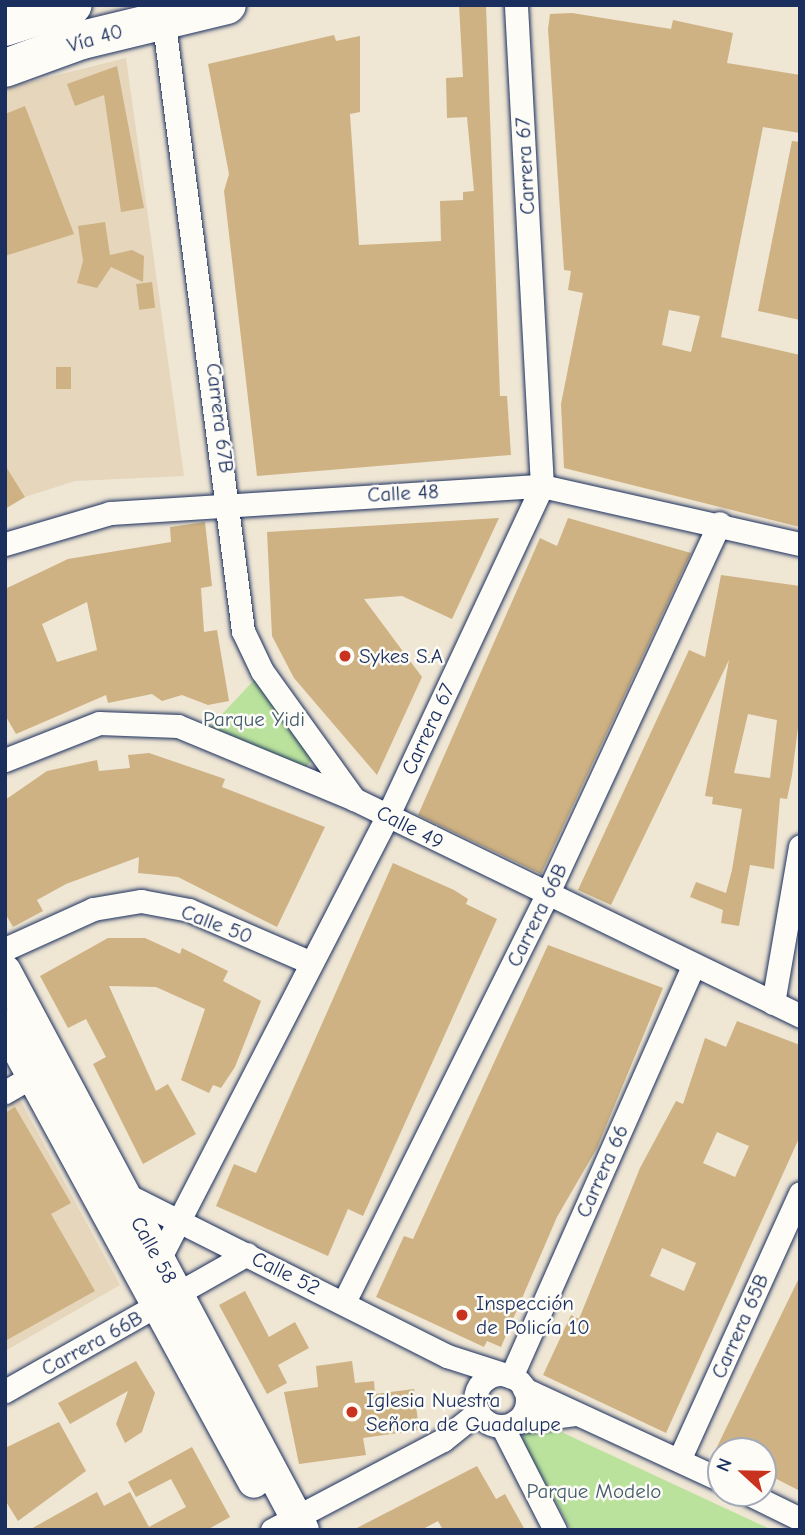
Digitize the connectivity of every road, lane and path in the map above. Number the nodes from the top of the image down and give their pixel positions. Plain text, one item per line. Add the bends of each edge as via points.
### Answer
1 (73, 5) edge
2 (227, 5) edge
3 (516, 5) edge
4 (162, 12) edge
5 (5, 27) edge
6 (5, 68) edge
7 (542, 486) junction
8 (231, 503) junction
9 (720, 523) junction
10 (5, 544) edge
11 (800, 544) edge
12 (5, 760) edge
13 (354, 799) junction
14 (388, 815) junction
15 (800, 846) edge
16 (546, 897) junction
17 (5, 949) edge
18 (309, 962) junction
19 (693, 966) junction
20 (5, 971) edge
21 (773, 1003) junction
22 (800, 1016) edge
23 (5, 1025) edge
24 (43, 1070) junction
25 (5, 1091) edge
26 (123, 1193) junction
27 (800, 1193) edge
28 (178, 1221) junction
29 (247, 1254) junction
30 (160, 1286) junction
31 (344, 1302) junction
32 (447, 1356) junction
33 (514, 1380) junction
34 (5, 1391) edge
35 (476, 1407) junction
36 (576, 1414) junction
37 (505, 1425) junction
38 (443, 1440) junction
39 (680, 1460) junction
40 (707, 1473) edge
41 (776, 1507) edge
42 (800, 1519) edge
43 (285, 1526) edge
44 (555, 1530) edge

1 - 5 highway, Vía 40
2 - 4 highway, Vía 40
3 - 7 street, Carrera 67
4 - 6 highway, Vía 40
4 - 8 street, Carrera 67B
7 - 8 street, Calle 48
7 - 9 street, Calle 48
7 - 14 street, Carrera 67
8 - 10 street, Calle 48 via 110,513
8 - 13 street, Carrera 67B via 230,552 249,646
9 - 11 street, Calle 48
9 - 16 street, Carrera 66B
12 - 13 street, Calle 49 via 99,723 143,720 178,726
13 - 14 street, Calle 49
14 - 16 street, Calle 49
14 - 18 street, Carrera 67
15 - 21 street
16 - 19 street, Calle 49
16 - 31 street, Carrera 66B
17 - 18 street, Calle 50 via 93,909 141,901 189,910
18 - 28 street, Carrera 67
19 - 21 street, Calle 49
19 - 33 street, Carrera 66
20 - 24 street, Calle 58
21 - 22 street, Calle 49
23 - 24 street, Calle 58
24 - 25 street
24 - 26 street, Calle 58
24 - 30 street, Calle 58
26 - 28 street, Calle 52
26 - 30 street, Calle 58
27 - 39 street, Carrera 65B
28 - 29 street, Calle 52
28 - 30 street, Carrera 67
29 - 30 street
29 - 31 street, Calle 52
30 - 34 street, Carrera 66B
30 - 43 street, Calle 58
31 - 32 street, Calle 52
32 - 33 street, Calle 52
32 - 35 street
33 - 35 street via 484,1381
33 - 36 street, Calle 52
33 - 37 street via 526,1404
35 - 37 street
35 - 38 street
36 - 37 street
36 - 39 street, Calle 52
37 - 38 street
37 - 44 street
38 - 43 street
39 - 40 street, Calle 52
41 - 42 street

